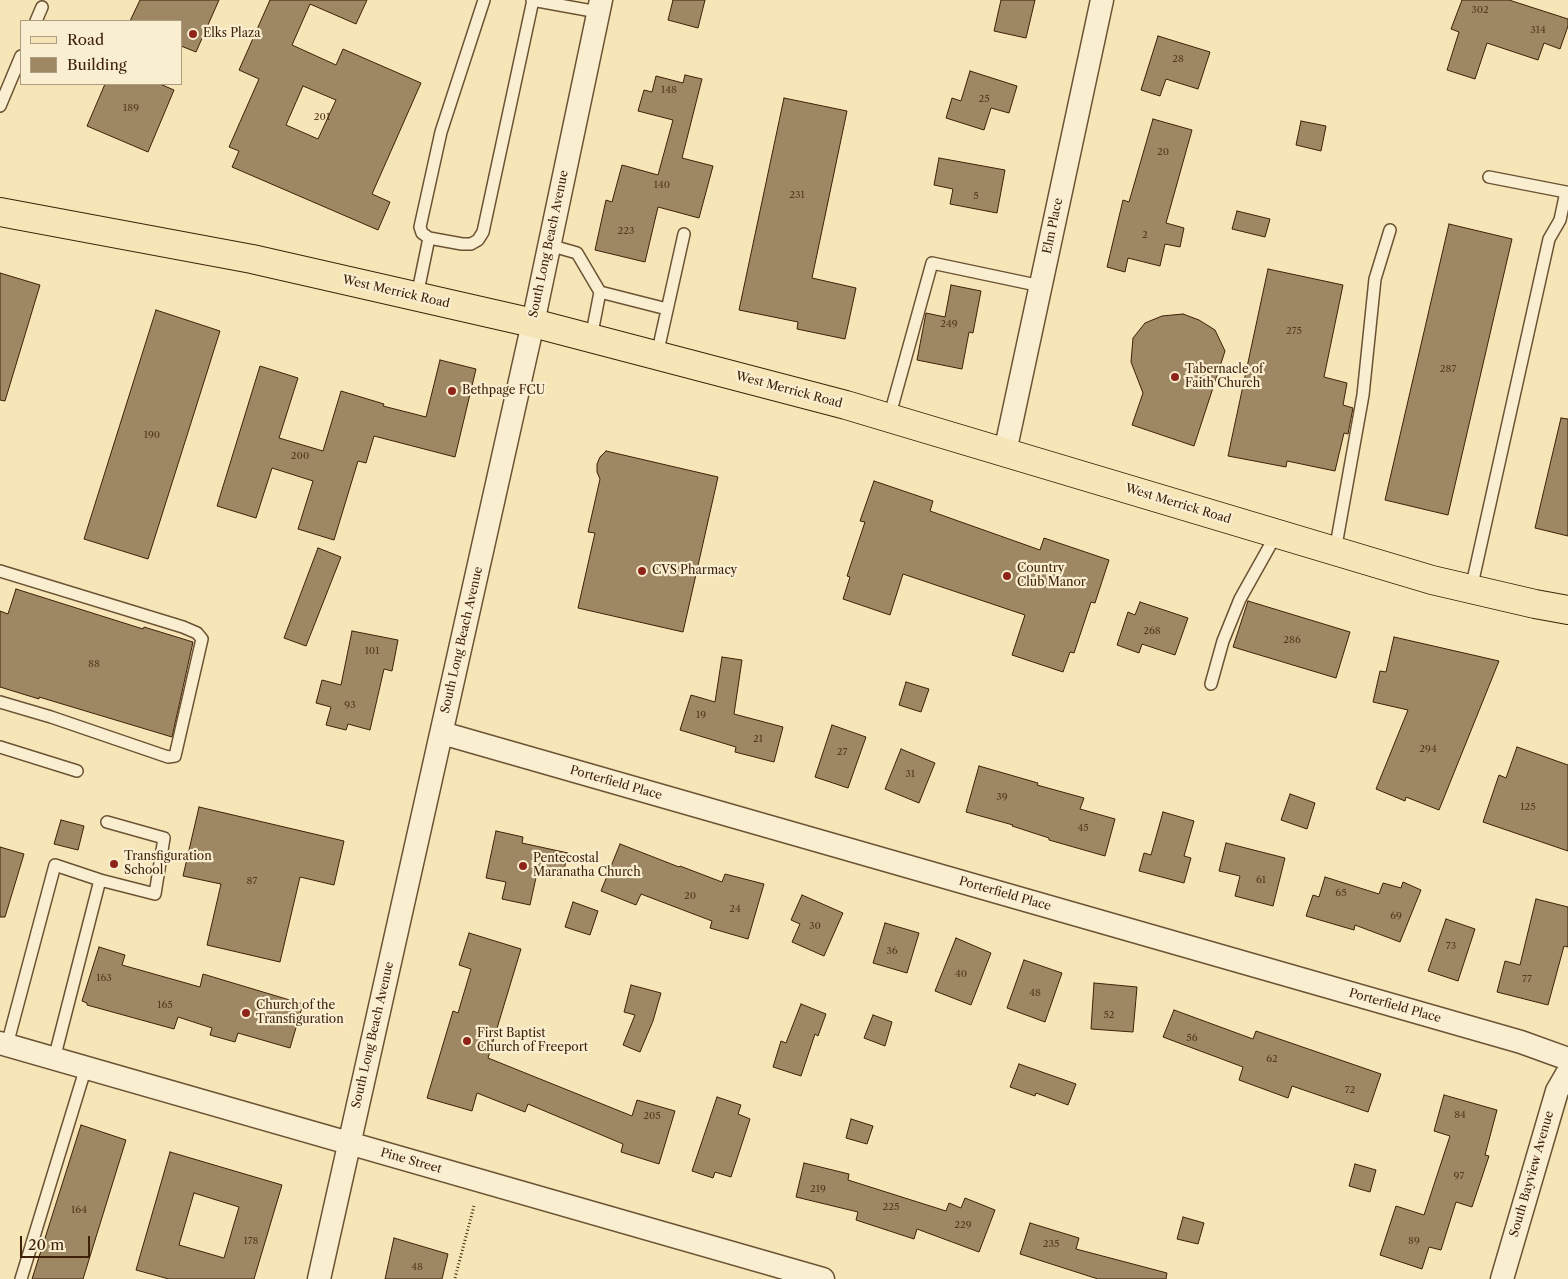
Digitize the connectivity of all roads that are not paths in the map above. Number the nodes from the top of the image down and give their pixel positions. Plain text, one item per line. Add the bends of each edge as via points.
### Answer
1 (484, 0) edge
2 (532, 0) edge
3 (1102, 0) edge
4 (600, 6) edge
5 (42, 7) dead end
6 (36, 20) edge
7 (20, 58) edge
8 (0, 106) edge
9 (1489, 176) dead end
10 (1567, 193) edge
11 (0, 212) edge
12 (1390, 230) dead end
13 (684, 234) dead end
14 (429, 238) junction
15 (549, 245) junction
16 (1041, 286) junction
17 (600, 292) junction
18 (417, 296) junction
19 (667, 309) junction
20 (533, 323) junction
21 (591, 338) junction
22 (657, 355) junction
23 (889, 418) junction
24 (1005, 452) junction
25 (1277, 533) junction
26 (1335, 551) junction
27 (0, 571) edge
28 (1470, 589) junction
29 (1568, 610) edge
30 (1211, 684) dead end
31 (0, 702) edge
32 (442, 733) junction
33 (0, 747) edge
34 (78, 771) dead end
35 (107, 822) dead end
36 (100, 880) junction
37 (4, 1044) edge
38 (54, 1059) junction
39 (1568, 1059) edge
40 (86, 1067) junction
41 (1568, 1072) edge
42 (349, 1143) junction
43 (21, 1279) edge
44 (319, 1279) edge
45 (823, 1279) edge
46 (1502, 1279) edge

1 - 14 lane via 441,132 420,227
2 - 4 lane
2 - 14 lane via 483,232 471,244
3 - 16 street, Elm Place
4 - 15 street, South Long Beach Avenue
5 - 6 lane
7 - 8 lane
9 - 10 lane
10 - 28 lane via 1560,220 1549,239
11 - 18 main road, West Merrick Road via 252,259
12 - 26 lane via 1375,279 1363,395
13 - 19 lane
14 - 18 lane
15 - 17 lane via 577,253
15 - 20 street, South Long Beach Avenue
16 - 23 lane via 932,263
16 - 24 street, Elm Place
17 - 19 lane
17 - 21 lane
18 - 20 main road, West Merrick Road
19 - 22 lane
20 - 21 main road, West Merrick Road
20 - 32 street, South Long Beach Avenue
21 - 22 main road, West Merrick Road
22 - 23 main road, West Merrick Road
23 - 24 main road, West Merrick Road
24 - 25 main road, West Merrick Road
25 - 26 main road, West Merrick Road
25 - 30 lane via 1240,599 1223,641
26 - 28 main road, West Merrick Road
27 - 31 lane via 183,627 202,639 175,756 168,757
28 - 29 main road, West Merrick Road
32 - 39 street, Porterfield Place via 1521,1042
32 - 42 street, South Long Beach Avenue
33 - 34 lane
35 - 36 lane via 164,838 155,894
36 - 37 lane via 55,865
36 - 38 lane
37 - 38 street, Pine Street
38 - 40 street, Pine Street
40 - 42 street, Pine Street
40 - 43 lane
41 - 46 street, South Bayview Avenue via 1557,1091
42 - 44 street, South Long Beach Avenue
42 - 45 street, Pine Street

